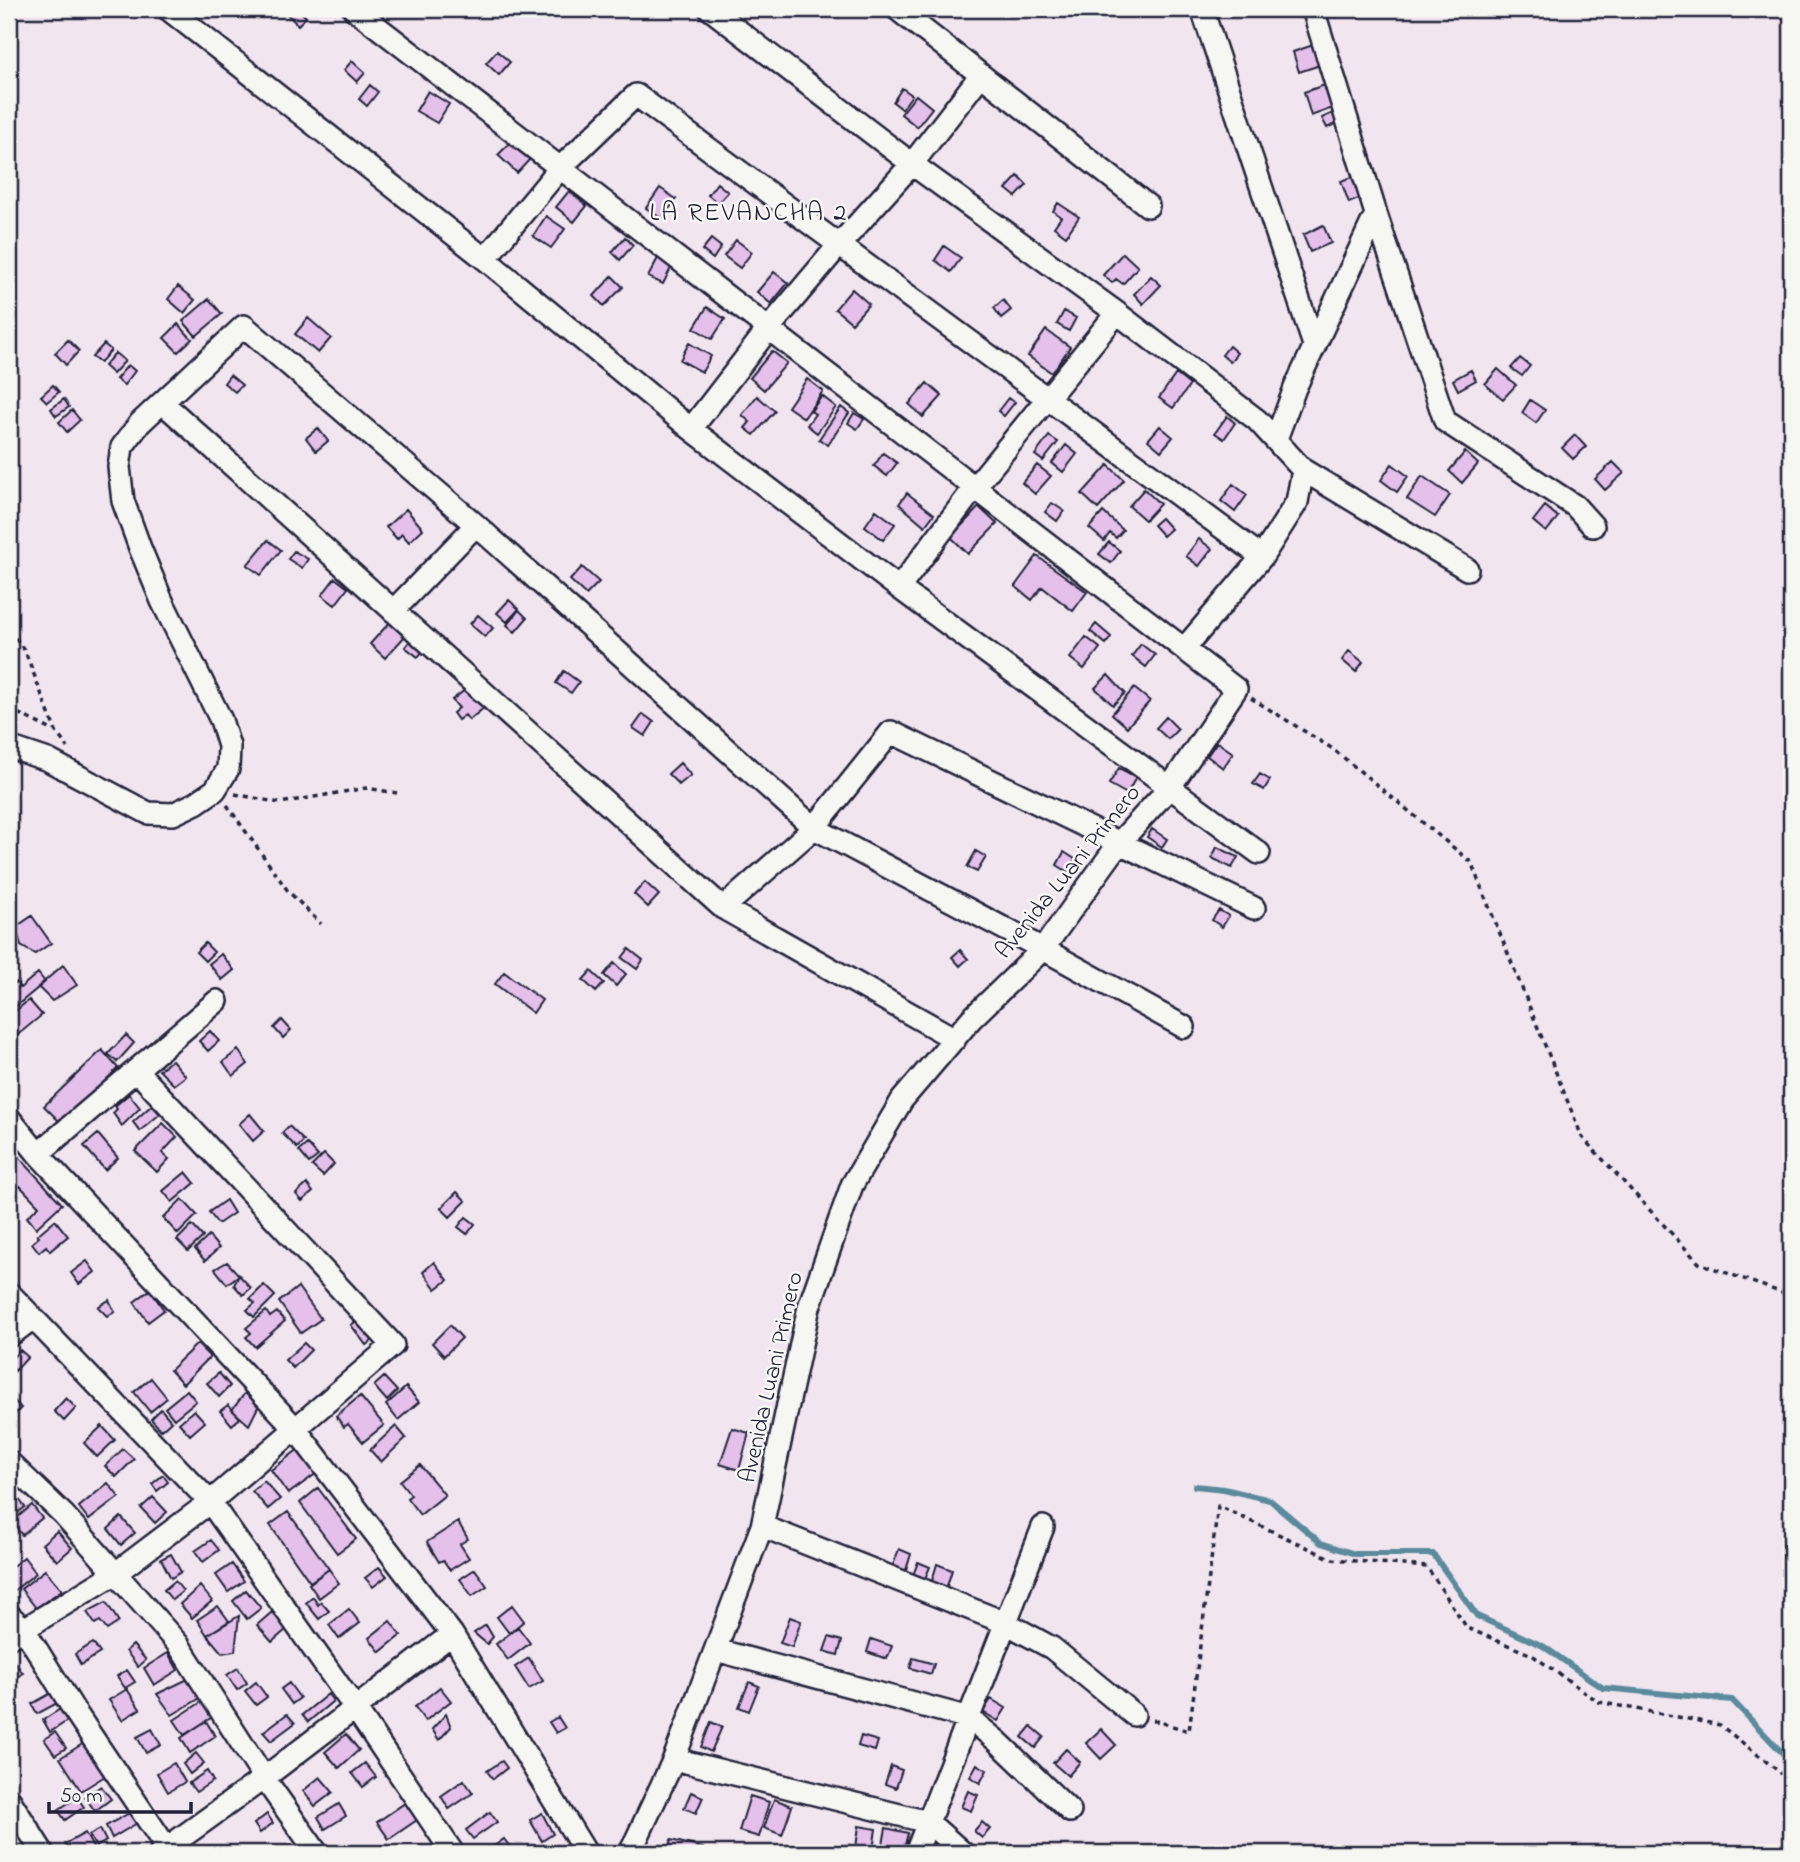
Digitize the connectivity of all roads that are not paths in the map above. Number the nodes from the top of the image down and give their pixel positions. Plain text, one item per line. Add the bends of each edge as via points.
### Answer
1 (168, 9) edge
2 (354, 9) edge
3 (897, 9) edge
4 (1202, 9) edge
5 (1313, 9) edge
6 (714, 10) edge
7 (980, 76) junction
8 (912, 164) junction
9 (561, 168) junction
10 (1148, 206) dead end
11 (1376, 214) junction
12 (839, 245) junction
13 (485, 260) junction
14 (1117, 313) junction
15 (769, 328) junction
16 (1314, 345) junction
17 (1047, 398) junction
18 (163, 403) junction
19 (691, 429) junction
20 (1276, 439) junction
21 (1303, 470) junction
22 (975, 487) junction
23 (476, 526) junction
24 (1593, 526) dead end
25 (1262, 557) junction
26 (1467, 569) dead end
27 (899, 588) junction
28 (393, 611) junction
29 (1184, 649) junction
30 (9, 747) edge
31 (1170, 787) junction
32 (814, 828) junction
33 (1121, 842) junction
34 (1259, 853) dead end
35 (723, 908) junction
36 (1254, 908) dead end
37 (1043, 949) junction
38 (216, 1001) dead end
39 (1184, 1027) dead end
40 (955, 1039) junction
41 (136, 1070) junction
42 (9, 1118) edge
43 (38, 1154) junction
44 (9, 1293) edge
45 (33, 1318) junction
46 (9, 1336) edge
47 (295, 1427) junction
48 (9, 1462) edge
49 (210, 1502) junction
50 (762, 1526) junction
51 (1043, 1527) dead end
52 (116, 1573) junction
53 (1006, 1623) junction
54 (14, 1627) edge
55 (452, 1634) junction
56 (716, 1650) junction
57 (355, 1709) junction
58 (1135, 1715) road end
59 (969, 1718) junction
60 (674, 1759) junction
61 (264, 1778) junction
62 (9, 1800) edge
63 (1070, 1811) dead end
64 (928, 1822) junction
65 (166, 1852) edge
66 (43, 1853) edge
67 (317, 1853) edge
68 (453, 1853) edge
69 (586, 1853) edge
70 (630, 1853) edge
71 (916, 1853) edge
72 (962, 1853) edge

1 - 13 street
2 - 9 street
3 - 7 street
4 - 16 street
5 - 11 street
6 - 8 street
7 - 8 street
7 - 10 street
8 - 12 street
8 - 14 street
9 - 12 street via 635,95
9 - 13 street
9 - 15 street
11 - 16 street
11 - 24 street via 1446,421 1575,506
12 - 15 street
12 - 17 street
13 - 19 street
14 - 17 street
14 - 20 street
15 - 19 street
15 - 22 street
16 - 20 street
17 - 22 street
17 - 25 street
18 - 23 street via 244,326
18 - 28 street
18 - 30 street via 121,447 122,490 162,601 221,720 229,746 228,769 215,790 173,814 148,813 47,760
19 - 27 street
20 - 21 street
21 - 25 street via 1297,502
21 - 26 street
22 - 27 street
22 - 29 street
23 - 28 street
23 - 32 street
25 - 29 street
27 - 31 street
28 - 35 street
29 - 31 street, Avenida Luani Primero via 1236,689
31 - 33 street, Avenida Luani Primero
31 - 34 street
32 - 33 street via 891,732
32 - 35 street
32 - 37 street
33 - 36 street
33 - 37 street, Avenida Luani Primero
35 - 40 street
37 - 39 street
37 - 40 street, Avenida Luani Primero
38 - 41 street
40 - 50 street, Avenida Luani Primero via 902,1100 852,1185 809,1307
41 - 43 street
41 - 47 street via 393,1345
42 - 43 street
43 - 47 street
44 - 45 street
45 - 46 street
45 - 49 street
47 - 49 street
47 - 55 street
48 - 52 street
49 - 52 street
49 - 57 street
50 - 53 street
50 - 56 street, Avenida Luani Primero
51 - 53 street
52 - 54 street
52 - 61 street via 178,1644
53 - 58 street via 1052,1648
53 - 59 street
54 - 65 street
55 - 57 street
55 - 69 street
56 - 59 street
56 - 60 street, Avenida Luani Primero
57 - 61 street
57 - 68 street
59 - 63 street
59 - 64 street
60 - 64 street
60 - 70 street, Avenida Luani Primero
61 - 65 street
61 - 67 street
62 - 66 street
64 - 71 street
64 - 72 street

